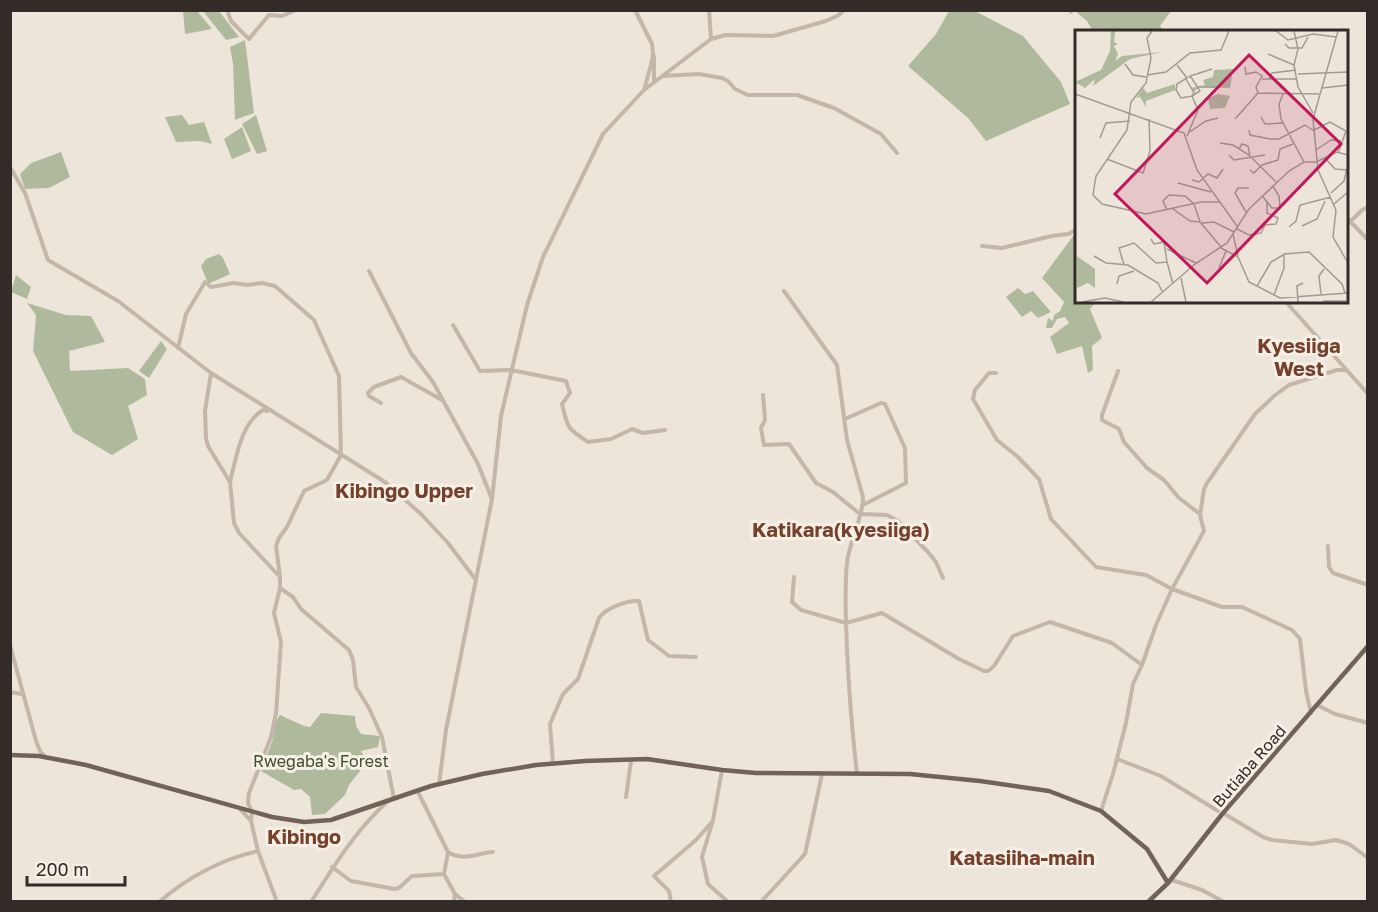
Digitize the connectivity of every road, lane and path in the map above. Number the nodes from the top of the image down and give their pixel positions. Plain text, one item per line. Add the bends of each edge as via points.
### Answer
1 (227, 10) edge
2 (296, 10) edge
3 (634, 10) edge
4 (709, 10) edge
5 (844, 10) edge
6 (711, 39) junction
7 (653, 54) junction
8 (662, 76) junction
9 (654, 82) junction
10 (644, 90) junction
11 (897, 153) dead end
12 (10, 167) edge
13 (1368, 207) edge
14 (1348, 219) edge
15 (1350, 222) junction
16 (1075, 231) edge
17 (1368, 240) edge
18 (982, 246) dead end
19 (369, 271) dead end
20 (784, 291) dead end
21 (1287, 303) edge
22 (453, 325) dead end
23 (178, 349) junction
24 (511, 370) junction
25 (1346, 370) junction
26 (1118, 371) dead end
27 (211, 373) junction
28 (996, 373) dead end
29 (1368, 394) edge
30 (763, 395) dead end
31 (443, 400) junction
32 (381, 403) dead end
33 (270, 412) junction
34 (845, 418) junction
35 (665, 430) dead end
36 (341, 455) junction
37 (230, 482) junction
38 (492, 499) junction
39 (863, 506) junction
40 (860, 514) junction
41 (1200, 515) junction
42 (1328, 546) dead end
43 (280, 577) junction
44 (794, 577) dead end
45 (943, 578) dead end
46 (476, 580) junction
47 (1368, 585) edge
48 (280, 588) junction
49 (1172, 589) junction
50 (846, 624) junction
51 (10, 645) edge
52 (1368, 646) edge
53 (696, 657) dead end
54 (1142, 665) junction
55 (10, 692) edge
56 (22, 694) junction
57 (1317, 705) junction
58 (1311, 713) junction
59 (1368, 723) edge
60 (10, 755) edge
61 (46, 758) junction
62 (1117, 759) junction
63 (631, 761) junction
64 (553, 764) junction
65 (722, 770) junction
66 (858, 773) junction
67 (822, 774) junction
68 (439, 784) junction
69 (418, 792) junction
70 (626, 796) dead end
71 (394, 799) junction
72 (388, 801) junction
73 (238, 807) junction
74 (1101, 811) junction
75 (1218, 811) dead end
76 (252, 812) junction
77 (1223, 813) junction
78 (713, 820) junction
79 (250, 821) junction
80 (258, 851) junction
81 (448, 852) junction
82 (493, 852) dead end
83 (1368, 858) edge
84 (332, 867) junction
85 (444, 874) junction
86 (1168, 883) junction
87 (455, 894) junction
88 (159, 902) edge
89 (277, 902) edge
90 (311, 902) edge
91 (454, 902) edge
92 (465, 902) edge
93 (671, 902) edge
94 (728, 902) edge
95 (760, 902) edge
96 (1148, 902) edge
97 (1224, 902) edge
98 (1258, 902) edge
99 (1265, 902) edge

1 - 2 street via 231,21 249,39 270,15 282,16
3 - 7 street via 652,44
4 - 6 street
5 - 6 street via 826,21 773,36 726,35
6 - 8 street
7 - 9 street
7 - 10 street
8 - 9 street
8 - 11 street via 699,74 722,78 748,95 797,95 834,108 881,134
9 - 10 street
10 - 24 street via 603,134 543,256
12 - 23 street via 25,193 48,260 118,301
13 - 15 street
14 - 15 street
15 - 17 street
16 - 18 street via 1002,248
19 - 31 street via 414,359
20 - 34 street via 837,365
21 - 25 street
22 - 24 street via 480,371
23 - 27 street
23 - 36 street via 187,311 205,282 211,287 234,283 275,286 314,320 339,373
24 - 35 street via 566,381 570,393 562,404 567,425 588,442 611,439 632,429 643,433
24 - 38 street via 501,417
25 - 29 street
25 - 41 street via 1289,385 1261,408 1207,483
26 - 41 street via 1102,420 1119,429 1124,442 1147,468
27 - 33 street
27 - 37 street via 205,411 206,438
28 - 49 street via 989,372 973,399 997,440 1039,479 1054,524 1101,570 1146,575
30 - 40 street via 763,444 789,444 814,481
31 - 32 street via 401,377 368,393
31 - 38 street via 483,474
33 - 36 street
33 - 37 street via 263,410 248,424
34 - 39 street
34 - 39 street via 885,404 905,448 906,483
36 - 43 street via 327,480 304,491 279,537 276,546
36 - 46 street via 382,479 421,514
37 - 43 street via 236,528
38 - 46 street
39 - 40 street
40 - 45 street via 887,515 898,521 936,562
40 - 50 street via 847,562
41 - 49 street via 1204,531
42 - 47 street via 1333,573
43 - 48 street
44 - 50 street via 795,606
46 - 68 street
48 - 71 street via 349,650 356,687 382,737
48 - 76 street via 274,613 281,642 276,713 249,794
49 - 54 street
49 - 58 street via 1222,608 1242,607 1296,633
50 - 54 street via 882,613 959,659 988,671 1013,636 1050,622 1112,643
50 - 66 street
51 - 56 street
52 - 57 main road, Butiaba Road
53 - 64 street via 669,656 648,640 639,601 604,612 578,679 564,694 550,724
54 - 62 street via 1132,684
55 - 56 street
56 - 61 street via 40,751
57 - 58 main road, Butiaba Road
57 - 59 street
58 - 77 main road, Butiaba Road
60 - 61 main road
61 - 73 main road via 102,769
62 - 74 street
62 - 75 street via 1161,776
63 - 64 main road
63 - 65 main road via 647,759
63 - 70 street
64 - 68 main road
65 - 67 main road
65 - 78 street
66 - 67 main road
66 - 74 main road via 910,774 1049,791
67 - 95 street via 805,854
68 - 69 main road
69 - 71 main road
69 - 81 street
71 - 72 main road
72 - 76 main road via 318,822 289,821
72 - 84 street
73 - 76 main road
73 - 79 street
74 - 86 main road via 1147,849
76 - 79 street
77 - 83 street via 1272,840 1312,844 1336,840
77 - 86 main road, Butiaba Road
78 - 93 street via 654,876 669,891
78 - 94 street via 703,853 705,877 710,887
79 - 80 street
80 - 88 street via 210,868
80 - 89 street
81 - 82 street via 462,857
81 - 85 street
84 - 85 street via 351,881 395,890 412,876
84 - 90 street
85 - 87 street
86 - 96 main road, Butiaba Road
86 - 97 street via 1172,880 1202,890
87 - 91 street
87 - 92 street
98 - 99 street

